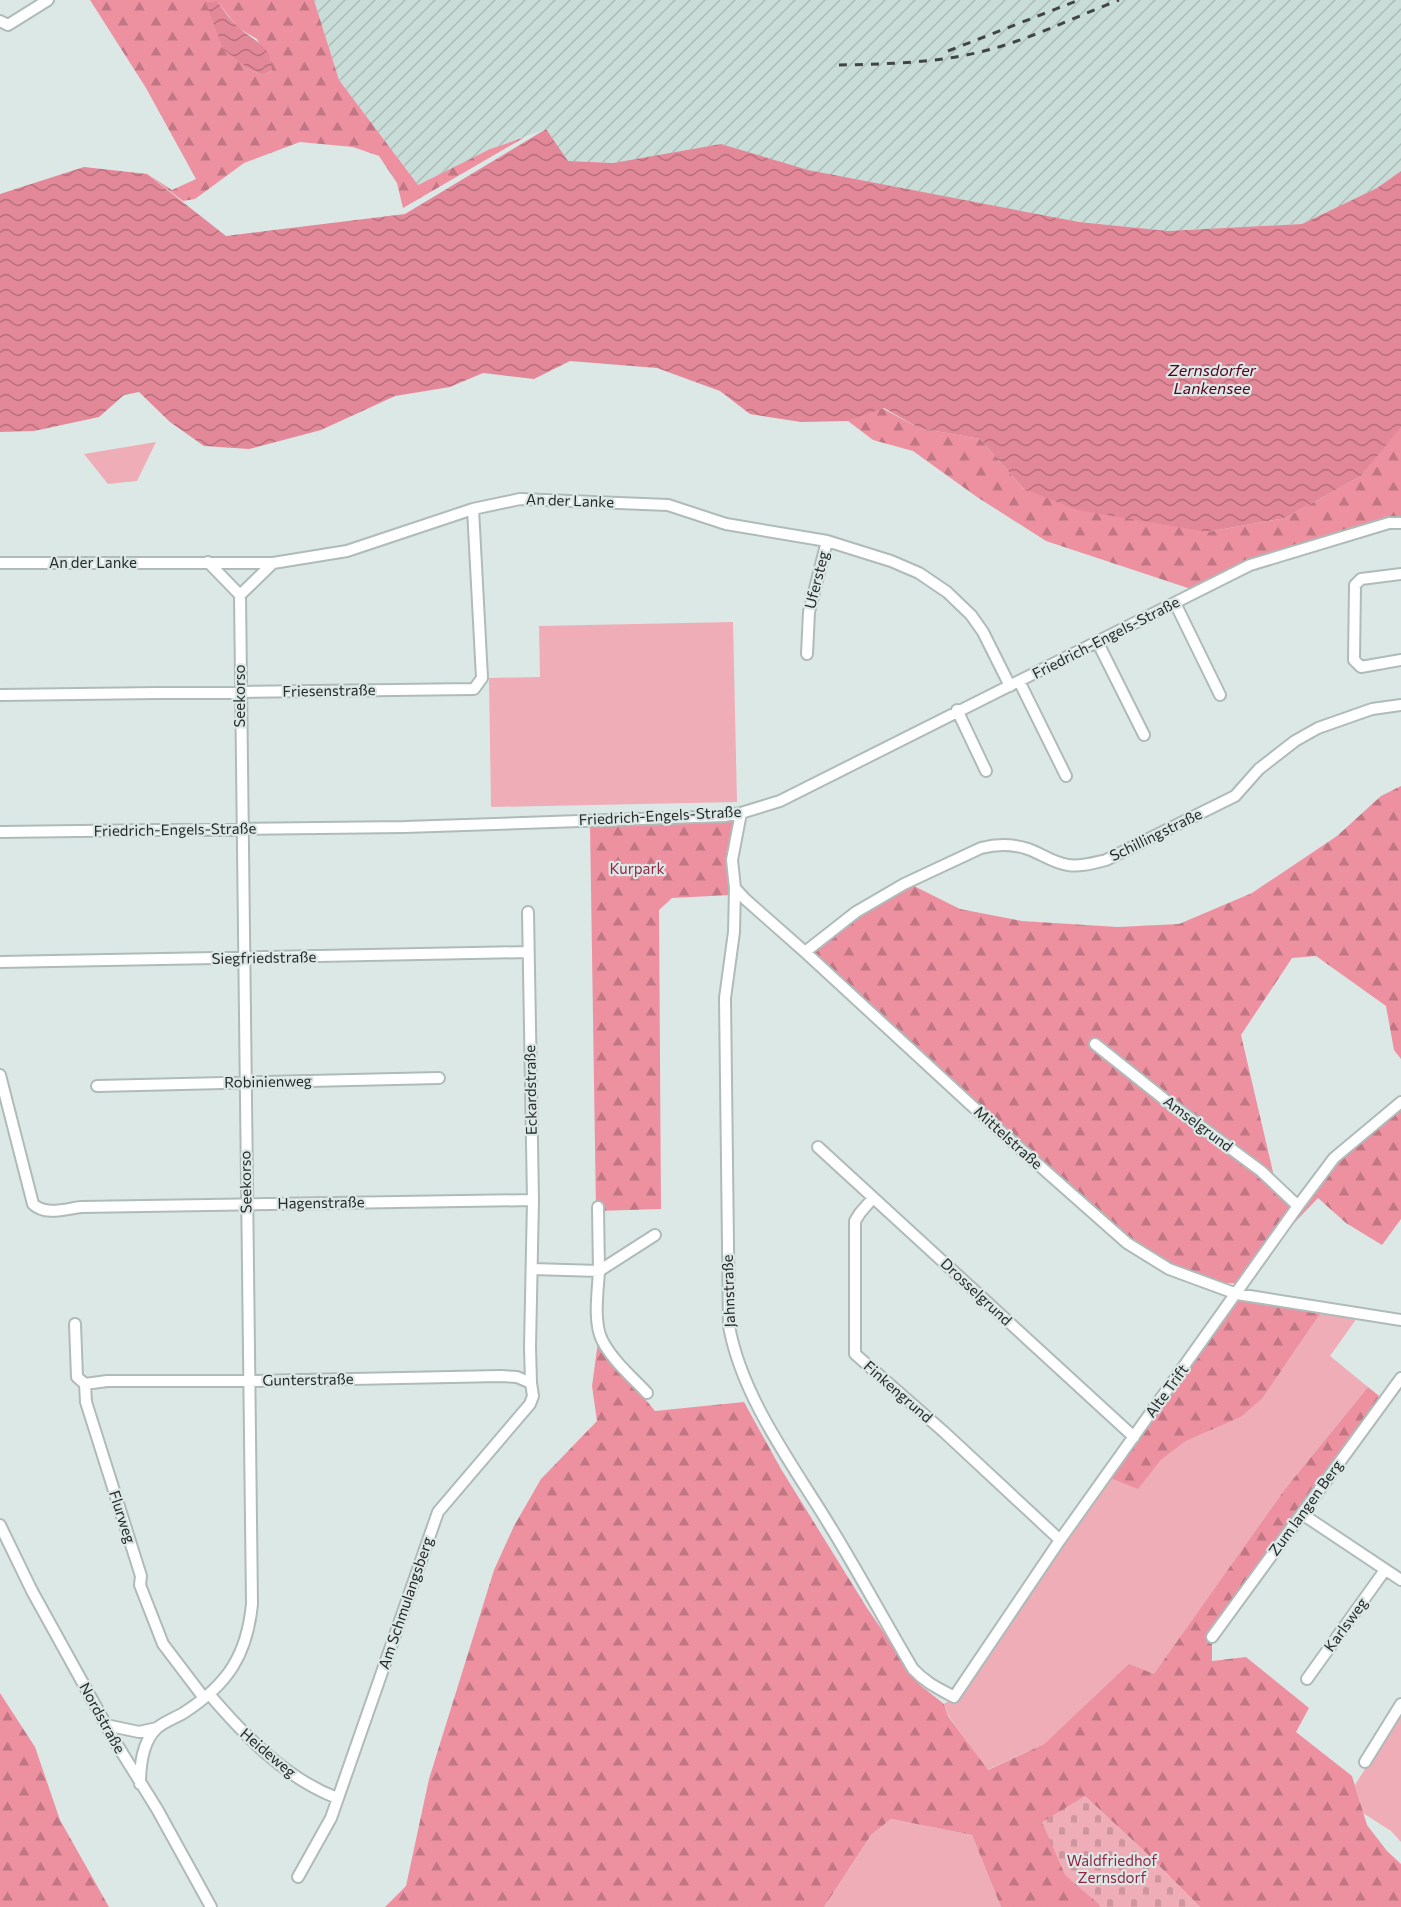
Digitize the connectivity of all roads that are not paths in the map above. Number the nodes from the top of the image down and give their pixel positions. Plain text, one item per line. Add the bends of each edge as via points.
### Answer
1 (48, 0) edge
2 (0, 21) edge
3 (473, 509) junction
4 (1401, 523) edge
5 (827, 541) junction
6 (208, 562) junction
7 (0, 563) edge
8 (273, 563) junction
9 (1401, 574) edge
10 (240, 595) junction
11 (1175, 603) junction
12 (1098, 642) junction
13 (807, 654) dead end
14 (1401, 660) edge
15 (1015, 684) junction
16 (240, 692) junction
17 (0, 695) edge
18 (1220, 695) dead end
19 (1401, 705) edge
20 (957, 710) junction
21 (1144, 735) dead end
22 (986, 771) dead end
23 (1066, 776) dead end
24 (741, 813) junction
25 (241, 829) junction
26 (0, 832) edge
27 (735, 888) junction
28 (528, 912) dead end
29 (528, 952) junction
30 (805, 952) junction
31 (243, 958) junction
32 (0, 962) edge
33 (1095, 1044) dead end
34 (0, 1075) edge
35 (439, 1078) dead end
36 (244, 1082) junction
37 (97, 1086) dead end
38 (1401, 1102) edge
39 (818, 1147) dead end
40 (873, 1198) junction
41 (532, 1200) junction
42 (246, 1204) junction
43 (1298, 1206) junction
44 (598, 1207) dead end
45 (655, 1235) dead end
46 (531, 1269) junction
47 (599, 1270) junction
48 (1237, 1294) junction
49 (1401, 1320) edge
50 (75, 1324) dead end
51 (530, 1347) joint
52 (1401, 1378) edge
53 (248, 1381) junction
54 (531, 1383) junction
55 (85, 1384) junction
56 (648, 1393) dead end
57 (1134, 1437) junction
58 (1302, 1514) junction
59 (0, 1525) edge
60 (1060, 1540) junction
61 (1385, 1570) junction
62 (1401, 1580) edge
63 (1212, 1637) dead end
64 (1306, 1679) dead end
65 (207, 1696) junction
66 (954, 1697) joint
67 (1401, 1704) edge
68 (106, 1725) junction
69 (157, 1728) junction
70 (1365, 1762) dead end
71 (140, 1784) junction
72 (338, 1798) junction
73 (298, 1877) dead end
74 (211, 1907) edge

1 - 2 street via 8,25
3 - 5 street, An der Lanke via 520,499 668,505 726,524
3 - 8 street, An der Lanke via 347,551
3 - 16 street, Friesenstraße via 482,678 474,689
4 - 11 street, Friedrich-Engels-Straße via 1389,523 1250,565
5 - 13 street, Ufersteg via 809,612
5 - 15 street, An der Lanke via 891,561 919,573 947,592 983,632
6 - 7 street, An der Lanke
6 - 8 street, An der Lanke
6 - 10 street
8 - 10 street
9 - 14 street via 1361,579 1354,585 1354,660 1361,667
10 - 16 street, Seekorso
11 - 12 street, Friedrich-Engels-Straße
11 - 18 street
12 - 15 street, Friedrich-Engels-Straße
12 - 21 street
15 - 20 street, Friedrich-Engels-Straße
15 - 23 street, An der Lanke
16 - 17 street, Friesenstraße
16 - 25 street, Seekorso
19 - 30 street, Schillingstraße via 1372,709 1318,728 1294,741 1259,769 1235,796 1106,860 1067,865 1027,849 1004,845 981,848 904,884 856,912
20 - 22 street
20 - 24 street, Friedrich-Engels-Straße via 780,801
24 - 25 street, Friedrich-Engels-Straße via 539,823
24 - 27 street via 732,860
25 - 26 street, Friedrich-Engels-Straße
25 - 31 street, Seekorso
27 - 30 street, Mittelstraße
27 - 66 street, Jahnstraße via 725,998 728,1291 733,1348 774,1433 913,1669 924,1681
28 - 29 street, Eckardstraße
29 - 31 street, Siegfriedstraße
29 - 41 street, Eckardstraße
30 - 48 street, Mittelstraße via 1127,1243 1169,1269
31 - 32 street, Siegfriedstraße
31 - 36 street, Seekorso
33 - 43 street, Amselgrund via 1261,1171
34 - 42 street, Hagenstraße via 33,1204 39,1209
35 - 36 street, Robinienweg
36 - 37 street, Robinienweg
36 - 42 street, Seekorso
38 - 43 street, Alte Trift via 1334,1158
39 - 40 street, Drosselgrund
40 - 57 street, Drosselgrund
40 - 60 street, Finkengrund via 855,1221 855,1354
41 - 42 street, Hagenstraße
41 - 46 street, Eckardstraße
42 - 53 street, Seekorso
43 - 48 street, Alte Trift
44 - 47 street
45 - 47 street
46 - 47 street
46 - 51 street, Eckardstraße
47 - 56 street via 600,1338
48 - 49 street, Mittelstraße
48 - 57 street, Alte Trift
50 - 55 street, Flurweg via 76,1377
51 - 54 street, Am Schmulangsberg
52 - 58 street, Zum langen Berg
53 - 54 street, Gunterstraße via 517,1377
53 - 55 street, Gunterstraße
53 - 65 street, Seekorso via 252,1604 249,1630 229,1673
54 - 72 street, Am Schmulangsberg via 530,1404 438,1512
55 - 65 street, Flurweg via 86,1402 141,1576 140,1586 163,1644
57 - 60 street, Alte Trift
58 - 61 street
58 - 63 street, Zum langen Berg
59 - 68 street, Nordstraße
60 - 66 street, Alte Trift
61 - 62 street
61 - 64 street, Karlsweg
65 - 69 street, Seekorso
65 - 72 street, Heideweg via 292,1775
67 - 70 street
68 - 69 street, Seekorso via 139,1732
68 - 71 street, Nordstraße
69 - 71 street, Seekorso via 140,1762
71 - 74 street, Nordstraße
72 - 73 street, Am Schmulangsberg via 323,1835

